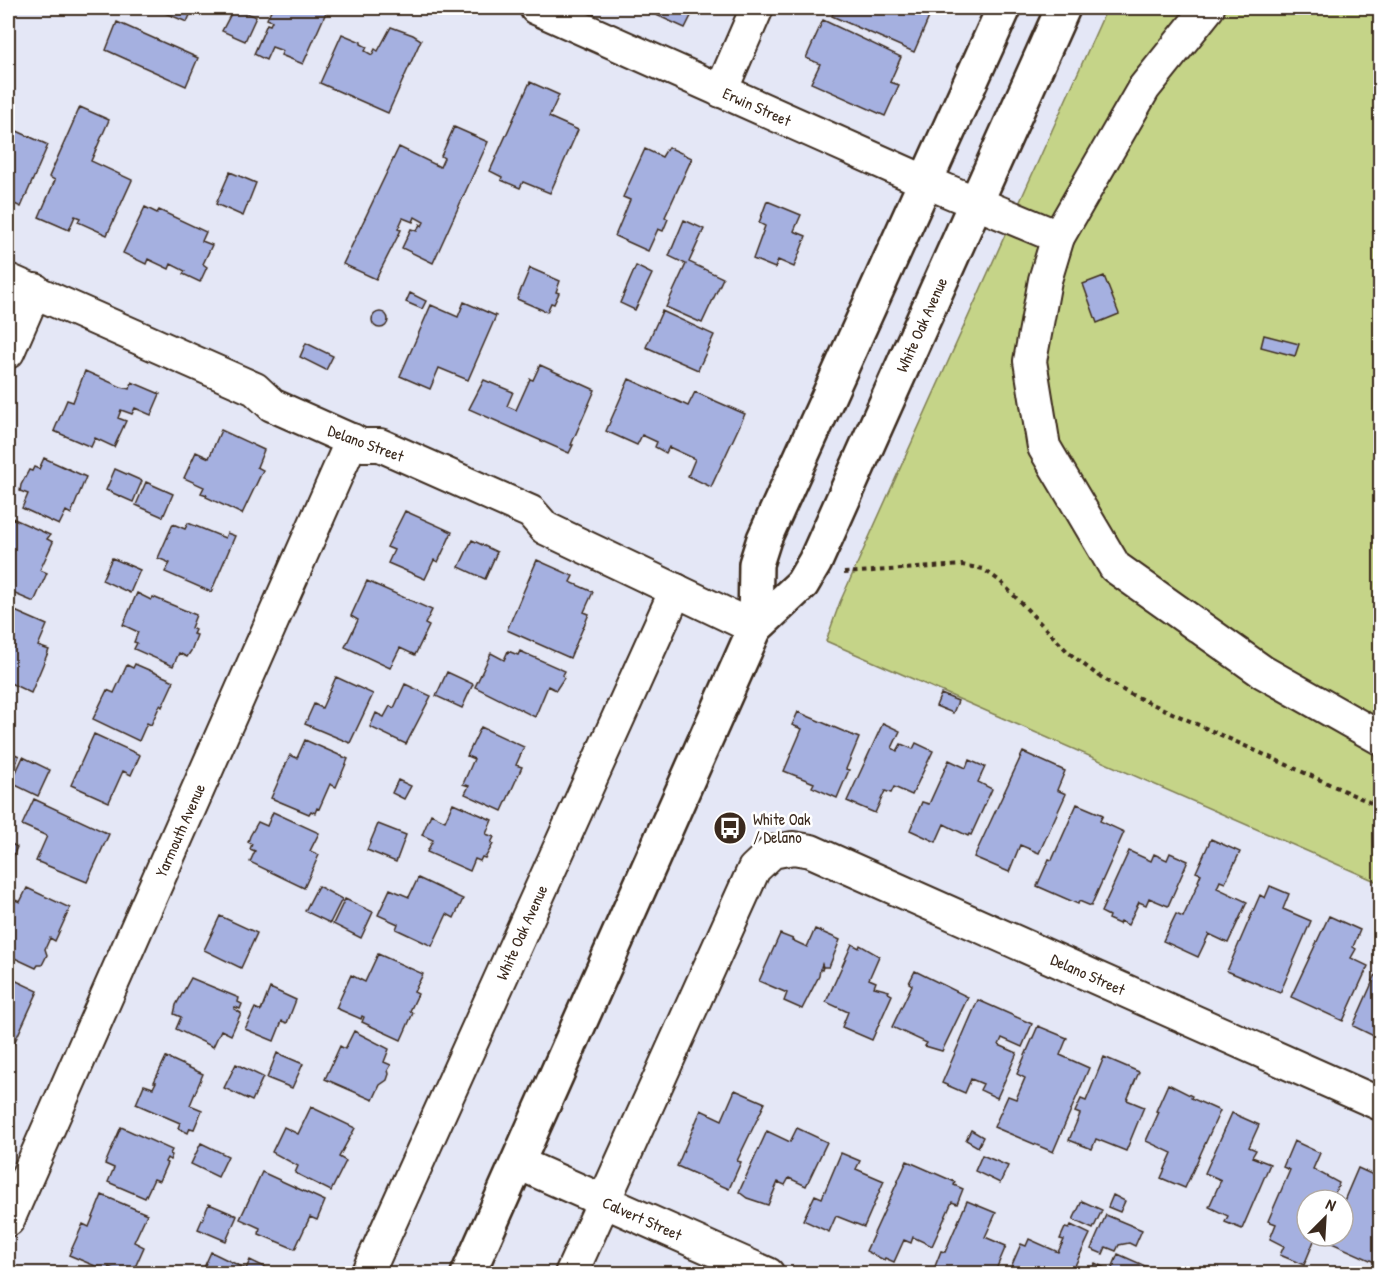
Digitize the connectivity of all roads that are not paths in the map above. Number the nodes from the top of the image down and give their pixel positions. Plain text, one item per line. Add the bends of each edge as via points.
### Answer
1 (536, 8) edge
2 (757, 8) edge
3 (1004, 8) edge
4 (1063, 8) edge
5 (1208, 8) edge
6 (721, 91) junction
7 (924, 181) junction
8 (977, 204) junction
9 (1058, 237) junction
10 (21, 285) edge
11 (8, 352) edge
12 (352, 440) junction
13 (676, 590) junction
14 (755, 628) junction
15 (1380, 738) edge
16 (1380, 1104) edge
17 (518, 1163) junction
18 (603, 1200) junction
19 (8, 1220) edge
20 (367, 1274) edge
21 (468, 1274) edge
22 (571, 1274) edge
23 (768, 1274) edge

1 - 6 street, Erwin Street
2 - 6 street
3 - 7 main road, White Oak Avenue
4 - 8 main road, White Oak Avenue
5 - 9 street via 1144,88
6 - 7 street, Erwin Street
7 - 8 street, Erwin Street
7 - 14 main road, White Oak Avenue via 764,539 756,564
8 - 9 street, Erwin Street
8 - 14 main road, White Oak Avenue via 815,562 802,584
9 - 15 street via 1044,280 1030,361 1044,447 1115,567 1263,672
10 - 11 street
10 - 12 street, Delano Street via 255,389 272,405
12 - 13 street, Delano Street via 362,445 380,445 531,512 544,528
12 - 19 street, Yarmouth Avenue
13 - 14 street, Delano Street
13 - 20 street, White Oak Avenue
14 - 17 main road, White Oak Avenue
16 - 18 street, Delano Street via 811,851 793,848 772,852 754,869
17 - 18 street, Calvert Street
17 - 21 main road, White Oak Avenue
18 - 22 street
18 - 23 street, Calvert Street

